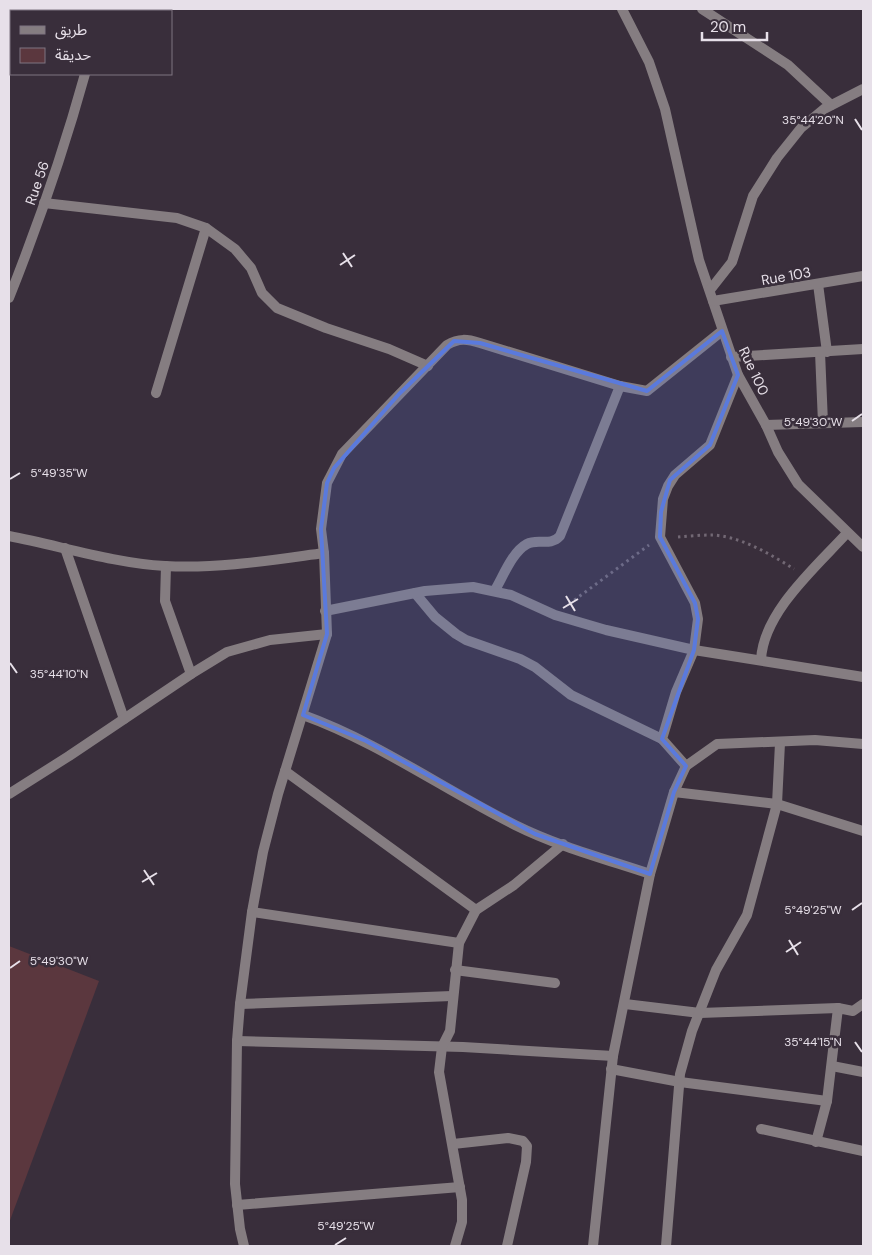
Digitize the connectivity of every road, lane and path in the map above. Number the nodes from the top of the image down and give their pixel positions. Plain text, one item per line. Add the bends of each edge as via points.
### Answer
1 (622, 9) edge
2 (702, 9) edge
3 (85, 75) edge
4 (863, 89) edge
5 (832, 105) junction
6 (44, 203) junction
7 (206, 228) junction
8 (863, 276) edge
9 (818, 284) junction
10 (710, 290) junction
11 (9, 298) edge
12 (713, 301) junction
13 (722, 331) junction
14 (863, 349) edge
15 (824, 352) junction
16 (731, 356) junction
17 (428, 366) junction
18 (738, 375) junction
19 (620, 386) junction
20 (156, 393) dead end
21 (863, 422) edge
22 (823, 423) junction
23 (766, 425) junction
24 (848, 533) junction
25 (9, 536) edge
26 (863, 547) edge
27 (64, 548) junction
28 (324, 553) junction
29 (166, 566) junction
30 (495, 590) junction
31 (415, 593) junction
32 (325, 611) junction
33 (327, 634) junction
34 (694, 650) junction
35 (761, 660) junction
36 (191, 674) junction
37 (863, 677) edge
38 (303, 715) junction
39 (124, 719) junction
40 (662, 739) junction
41 (780, 742) junction
42 (863, 744) edge
43 (686, 766) junction
44 (285, 771) junction
45 (674, 792) junction
46 (9, 794) edge
47 (777, 804) junction
48 (863, 831) edge
49 (563, 844) junction
50 (650, 874) junction
51 (476, 910) junction
52 (252, 912) junction
53 (459, 943) junction
54 (456, 970) junction
55 (555, 983) dead end
56 (452, 996) junction
57 (240, 1004) junction
58 (625, 1004) junction
59 (863, 1004) edge
60 (838, 1008) junction
61 (700, 1013) junction
62 (237, 1041) junction
63 (442, 1047) junction
64 (613, 1056) junction
65 (832, 1066) junction
66 (611, 1069) junction
67 (863, 1072) edge
68 (680, 1082) junction
69 (827, 1101) junction
70 (761, 1130) dead end
71 (816, 1142) junction
72 (453, 1144) junction
73 (863, 1151) edge
74 (460, 1187) junction
75 (237, 1205) junction
76 (244, 1246) edge
77 (455, 1246) edge
78 (507, 1246) edge
79 (593, 1246) edge
80 (666, 1246) edge

1 - 10 street, Rue 100 via 649,62 665,108 699,260
2 - 5 street via 788,65
3 - 6 street, Rue 56
4 - 5 street
5 - 10 street via 801,128 777,158 753,196 732,262
6 - 7 street via 177,218
6 - 11 street, Rue 56
7 - 17 street via 235,249 250,268 262,293 278,308
7 - 20 street
8 - 9 street, Rue 103
9 - 12 street, Rue 103
9 - 15 street
10 - 12 street, Rue 100
12 - 13 street, Rue 100
13 - 16 street, Rue 100
13 - 19 street via 651,389 640,391
14 - 15 street
15 - 16 street
15 - 22 street
16 - 18 street, Rue 100
17 - 19 street via 454,341 468,340
17 - 28 street via 342,454 334,468 323,503 321,529
18 - 23 street, Rue 100
18 - 34 street via 710,445 675,475 663,499 660,537 695,603 698,619
19 - 30 street via 560,536 551,542 534,542 522,548
21 - 22 street
22 - 23 street
23 - 24 street, Rue 100 via 798,484
24 - 26 street, Rue 100
24 - 35 street via 775,616 767,632
25 - 27 street
27 - 29 street
27 - 39 street
28 - 29 street via 251,563
28 - 32 street
29 - 36 street via 165,601
30 - 31 street via 473,587
30 - 34 street via 584,624
31 - 32 street
31 - 40 street via 435,617 466,640 520,659 570,695
32 - 33 street
33 - 36 street via 252,644 228,652
33 - 38 street
34 - 35 street
34 - 40 street via 676,692
35 - 37 street
36 - 39 street
38 - 44 street
38 - 49 street via 366,741 514,825
39 - 46 street
40 - 43 street
41 - 42 street via 815,740
41 - 43 street via 717,744
41 - 47 street
43 - 45 street
44 - 51 street
44 - 52 street via 263,852
45 - 47 street
45 - 50 street
47 - 48 street
47 - 61 street via 747,915 716,970
49 - 50 street
49 - 51 street via 514,885
50 - 58 street
51 - 53 street
52 - 53 street
52 - 57 street
53 - 54 street
54 - 55 street
54 - 56 street
56 - 57 street
56 - 63 street via 450,1031
57 - 62 street
58 - 61 street
58 - 64 street
59 - 60 street via 853,1011
60 - 61 street
60 - 65 street
61 - 68 street via 692,1031
62 - 63 street
62 - 75 street
63 - 64 street
63 - 72 street via 439,1072
64 - 66 street
65 - 67 street
65 - 69 street
66 - 68 street
66 - 79 street
68 - 69 street
68 - 80 street
69 - 71 street
70 - 71 street
71 - 73 street
72 - 74 street
72 - 78 street via 508,1138 523,1141 527,1146
74 - 75 street
74 - 77 street via 462,1222
75 - 76 street

